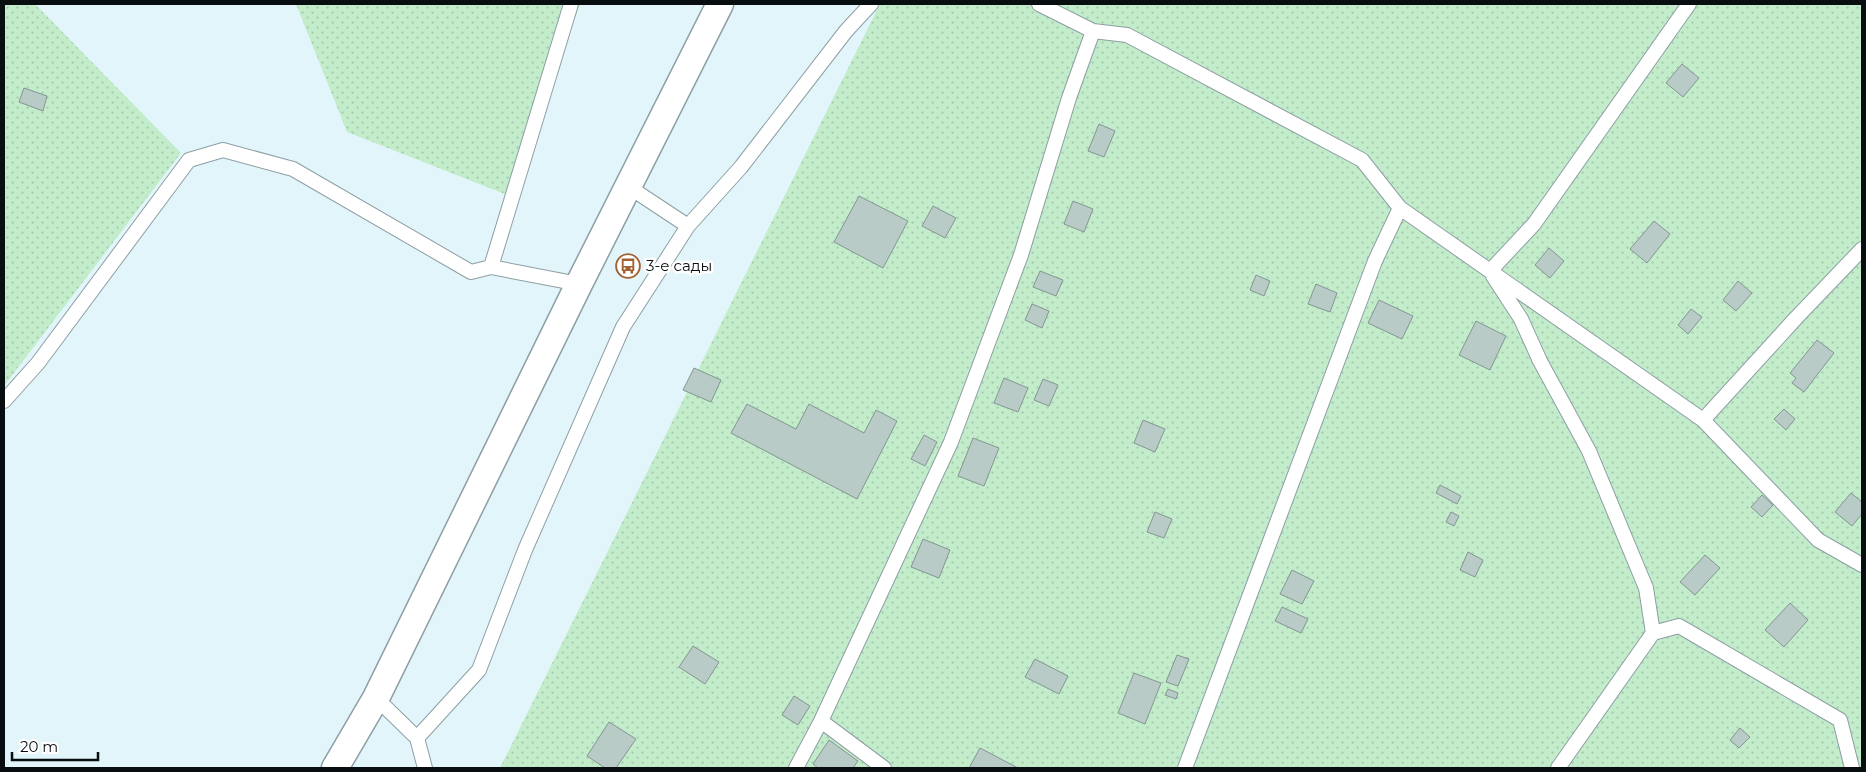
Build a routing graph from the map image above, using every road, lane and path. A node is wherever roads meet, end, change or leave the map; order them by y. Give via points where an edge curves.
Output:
1 (571, 4) edge
2 (720, 4) edge
3 (871, 4) edge
4 (1039, 4) edge
5 (1689, 4) edge
6 (1093, 31) junction
7 (629, 188) junction
8 (1400, 208) junction
9 (688, 226) junction
10 (1862, 249) edge
11 (491, 267) junction
12 (1490, 271) junction
13 (579, 284) junction
14 (4, 401) edge
15 (1703, 420) junction
16 (1862, 565) edge
17 (1653, 633) junction
18 (376, 698) junction
19 (821, 721) junction
20 (417, 738) junction
21 (335, 768) edge
22 (425, 768) edge
23 (796, 768) edge
24 (884, 768) edge
25 (1185, 768) edge
26 (1558, 768) edge
27 (1852, 768) edge

1 - 11 lane
2 - 7 street
3 - 9 lane via 846,31 741,167
4 - 6 lane
5 - 12 lane via 1534,224
6 - 8 lane via 1127,35 1362,160
6 - 19 lane via 1069,98 1022,254 951,442
7 - 9 lane
7 - 13 street
8 - 12 lane
8 - 25 lane via 1374,261
9 - 20 lane via 624,327 526,550 480,670
10 - 15 lane
11 - 13 lane
11 - 14 lane via 471,272 293,168 223,150 189,160 38,363
12 - 15 lane
12 - 17 lane via 1521,319 1589,451 1646,588
13 - 18 street
15 - 16 lane via 1818,540
17 - 26 lane
17 - 27 lane via 1679,626 1840,720
18 - 20 lane
18 - 21 street
19 - 23 lane
19 - 24 lane
20 - 22 lane

